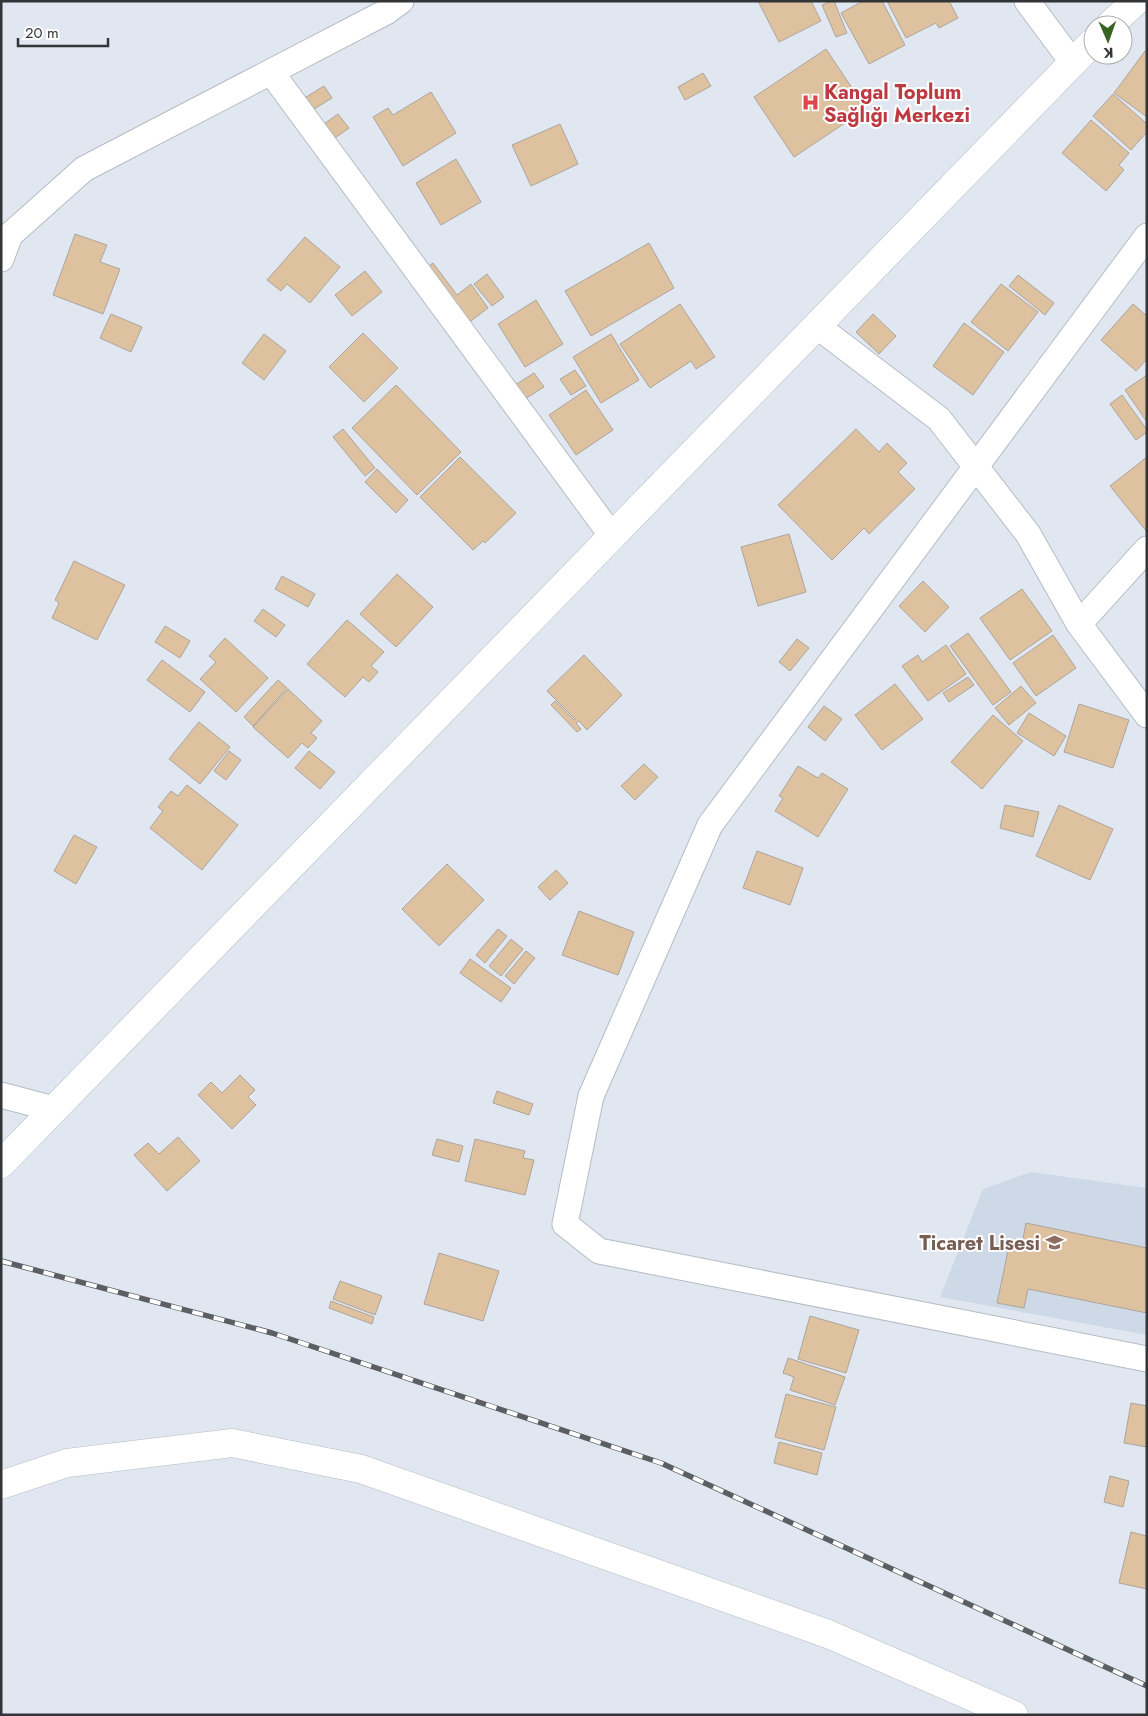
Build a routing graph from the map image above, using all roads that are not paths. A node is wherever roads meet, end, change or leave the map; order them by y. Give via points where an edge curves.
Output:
1 (401, 1) edge
2 (1027, 1) edge
3 (1136, 1) edge
4 (1121, 15) edge
5 (1083, 52) edge
6 (1073, 63) junction
7 (271, 72) junction
8 (6, 235) edge
9 (1147, 236) edge
10 (1, 259) edge
11 (817, 326) junction
12 (976, 467) junction
13 (612, 536) junction
14 (1147, 550) edge
15 (1078, 624) junction
16 (1147, 715) edge
17 (1, 1095) edge
18 (54, 1109) junction
19 (1, 1164) edge
20 (1147, 1359) edge
21 (1, 1485) edge
22 (1014, 1715) edge

1 - 7 street
2 - 6 street
3 - 4 street
5 - 6 street
6 - 11 street
7 - 8 street via 84,169
7 - 13 street
8 - 10 street
9 - 12 street
11 - 12 street via 939,419
11 - 13 street
12 - 15 street via 1028,534
12 - 20 street via 710,825 591,1096 565,1224 599,1251
13 - 18 street
14 - 15 street
15 - 16 street
17 - 18 street
18 - 19 street
21 - 22 street via 67,1463 232,1443 361,1469 828,1634

